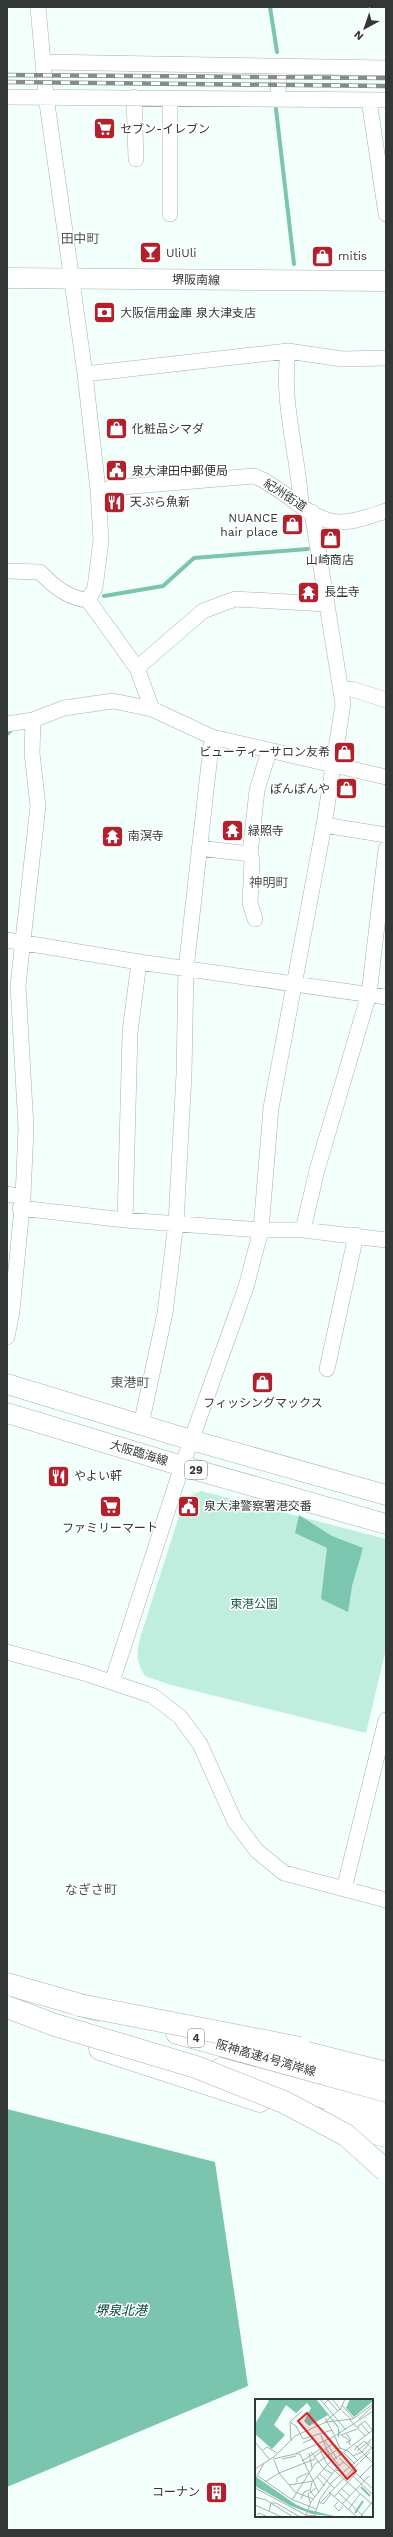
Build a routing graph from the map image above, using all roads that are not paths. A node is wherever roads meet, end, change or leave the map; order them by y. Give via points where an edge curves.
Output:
1 (38, 7) edge
2 (43, 62) junction
3 (279, 66) junction
4 (386, 68) edge
5 (46, 96) junction
6 (7, 97) edge
7 (134, 97) junction
8 (170, 98) junction
9 (278, 99) junction
10 (370, 100) junction
11 (386, 100) edge
12 (136, 159) dead end
13 (170, 214) dead end
14 (386, 214) edge
15 (7, 278) edge
16 (70, 279) junction
17 (386, 282) edge
18 (288, 351) junction
19 (386, 358) edge
20 (85, 374) junction
21 (104, 489) junction
22 (306, 508) junction
23 (386, 511) edge
24 (7, 571) edge
25 (88, 600) junction
26 (326, 604) junction
27 (137, 668) junction
28 (341, 690) junction
29 (386, 700) edge
30 (152, 709) junction
31 (33, 720) junction
32 (7, 724) edge
33 (212, 737) junction
34 (269, 751) junction
35 (334, 766) junction
36 (386, 777) edge
37 (324, 825) junction
38 (386, 835) edge
39 (200, 848) junction
40 (386, 849) edge
41 (250, 854) junction
42 (255, 919) dead end
43 (7, 940) edge
44 (22, 942) junction
45 (139, 962) junction
46 (186, 969) junction
47 (294, 984) junction
48 (369, 994) junction
49 (386, 997) edge
50 (7, 1194) edge
51 (22, 1202) junction
52 (125, 1220) junction
53 (176, 1223) junction
54 (261, 1230) junction
55 (303, 1230) junction
56 (356, 1235) junction
57 (386, 1240) edge
58 (7, 1337) edge
59 (327, 1368) dead end
60 (7, 1384) edge
61 (7, 1413) edge
62 (141, 1425) junction
63 (191, 1440) junction
64 (182, 1466) junction
65 (386, 1495) edge
66 (386, 1524) edge
67 (7, 1652) edge
68 (112, 1682) junction
69 (386, 1720) edge
70 (382, 1756) edge
71 (344, 1889) junction
72 (386, 1900) edge
73 (7, 1977) edge
74 (7, 1984) edge
75 (79, 2005) junction
76 (7, 2007) edge
77 (7, 2018) edge
78 (224, 2033) junction
79 (68, 2038) junction
80 (386, 2058) edge
81 (386, 2073) edge
82 (386, 2080) edge
83 (386, 2091) edge
84 (386, 2114) edge
85 (386, 2126) edge
86 (386, 2136) edge
87 (386, 2171) edge

1 - 2 street
2 - 3 street
2 - 5 street
3 - 4 street
3 - 9 street
5 - 6 street
5 - 7 street
5 - 16 street
7 - 8 street
7 - 12 street
8 - 9 street
8 - 13 street
9 - 10 street
10 - 11 street
10 - 14 street
15 - 16 main road, 堺阪南線
16 - 17 main road, 堺阪南線
16 - 20 street
18 - 19 street via 342,359
18 - 20 street
18 - 22 street via 285,373 286,396
20 - 21 street
21 - 22 street, 紀州街道 via 254,476 270,482
21 - 25 street via 95,588
22 - 23 street, 紀州街道 via 332,521 361,519
22 - 26 street via 318,539
24 - 25 street via 40,572 51,584 76,599
25 - 27 street
26 - 27 street via 235,599 203,611
26 - 28 street
27 - 30 street
28 - 29 street via 352,689
28 - 35 street via 342,704
30 - 31 street via 114,701 64,708
30 - 33 street
31 - 32 street
31 - 44 street via 32,752 38,806
33 - 34 street
33 - 39 street
34 - 35 street
34 - 41 street via 257,790
35 - 36 street
35 - 37 street
37 - 38 street
37 - 47 street
39 - 41 street
39 - 46 street
40 - 48 street
41 - 42 street via 250,903
43 - 44 street
44 - 45 street
44 - 51 street via 18,985 26,1128
45 - 46 street
45 - 52 street via 130,1032
46 - 47 street
46 - 53 street via 184,1074
47 - 48 street
47 - 54 street via 271,1108
48 - 49 street
48 - 55 street via 317,1170
50 - 51 street
51 - 52 street
51 - 58 street via 12,1311
52 - 53 street
53 - 54 street
53 - 62 street via 165,1313
54 - 55 street
54 - 63 street via 246,1287
55 - 56 street
56 - 57 street
56 - 59 street
60 - 62 main road, 29
61 - 64 main road, 大阪臨海線 / 29
62 - 63 main road, 29
63 - 64 street
63 - 65 main road, 29
64 - 66 main road, 大阪臨海線 / 29
64 - 68 street
67 - 68 street
68 - 71 street via 154,1696 180,1716 200,1744 235,1822 257,1851 284,1872
69 - 70 street
70 - 71 street
71 - 72 street
73 - 78 street
74 - 75 highway, 阪神高速4号湾岸線 / 4
75 - 80 highway, bridge via 327,2054
75 - 83 highway, 阪神高速4号湾岸線 / 4, bridge
76 - 84 highway, 阪神高速4号湾岸線 / 4, bridge
76 - 87 highway, bridge via 55,2025 196,2067 284,2102 346,2135
77 - 79 street
78 - 81 highway
78 - 82 street
79 - 85 street
79 - 86 highway via 211,2087

